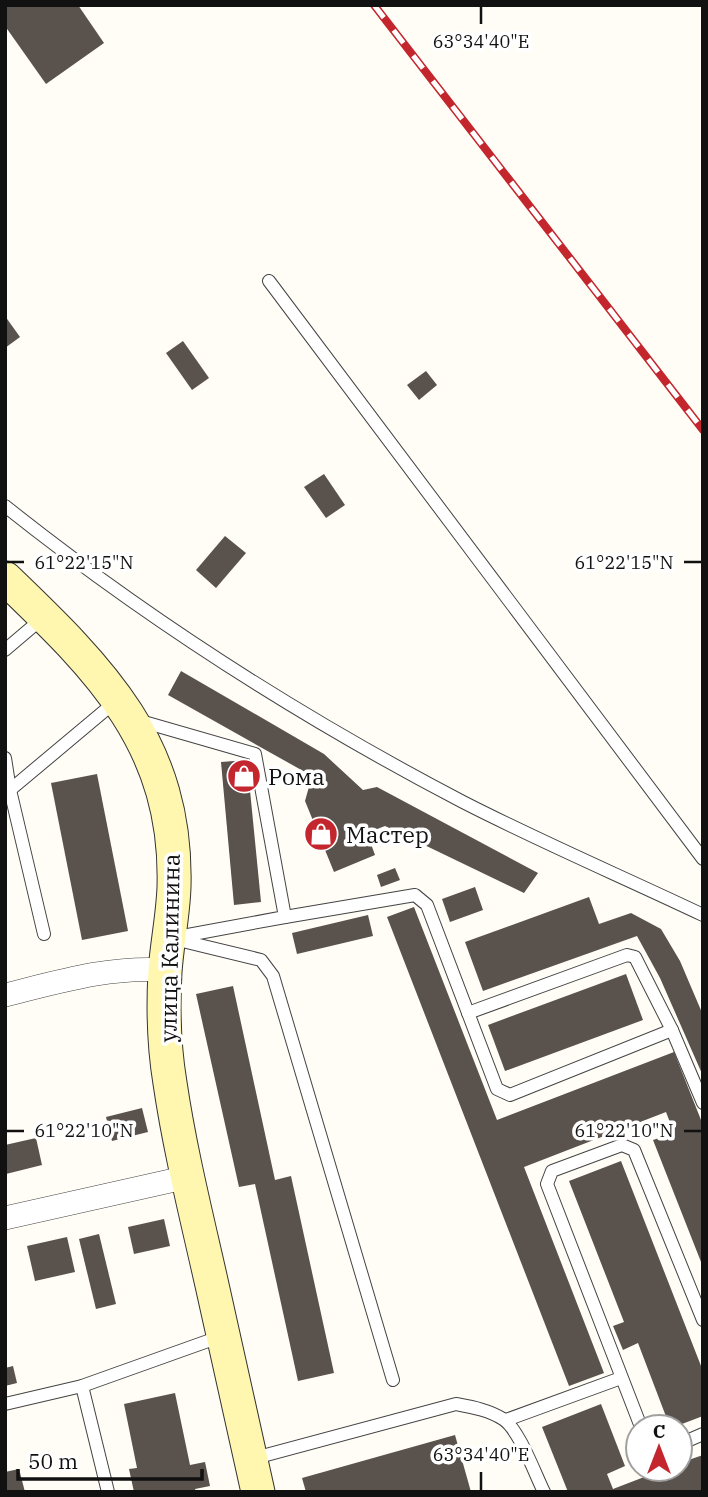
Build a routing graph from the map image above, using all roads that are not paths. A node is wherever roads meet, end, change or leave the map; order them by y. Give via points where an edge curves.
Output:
1 (269, 281) dead end
2 (5, 506) edge
3 (5, 578) edge
4 (45, 616) junction
5 (5, 650) edge
6 (124, 709) junction
7 (5, 758) edge
8 (10, 790) junction
9 (703, 859) edge
10 (703, 915) edge
11 (285, 917) junction
12 (44, 934) dead end
13 (167, 954) junction
14 (5, 995) edge
15 (468, 1013) junction
16 (672, 1030) junction
17 (703, 1103) edge
18 (188, 1177) junction
19 (5, 1218) edge
20 (703, 1320) edge
21 (223, 1335) junction
22 (621, 1378) junction
23 (393, 1380) dead end
24 (82, 1386) junction
25 (5, 1404) edge
26 (635, 1413) edge
27 (506, 1420) junction
28 (250, 1459) junction
29 (108, 1492) edge
30 (258, 1492) edge
31 (544, 1492) edge

1 - 9 lane
2 - 10 lane via 62,552 192,642 332,730 464,802
3 - 4 street, улица Калинина
4 - 5 lane
4 - 6 street, улица Калинина via 91,664
6 - 8 lane
6 - 11 lane via 254,754
6 - 13 street, улица Калинина via 152,756 168,812 174,886
7 - 8 lane
8 - 12 lane
11 - 13 lane
11 - 15 lane via 415,895 428,905
13 - 14 street via 140,968 112,970
13 - 18 street, улица Калинина via 169,1081
13 - 23 lane via 261,960 273,976
15 - 16 lane via 626,955 635,957
15 - 16 lane via 497,1089 510,1095
16 - 17 lane
18 - 19 street
18 - 21 street, улица Калинина
20 - 22 lane via 634,1150 622,1145 552,1171 547,1184
21 - 24 lane
21 - 28 street, улица Калинина
22 - 26 lane
22 - 27 lane
24 - 25 lane
24 - 29 lane
27 - 28 lane via 456,1404
27 - 31 lane
28 - 30 street, улица Калинина

